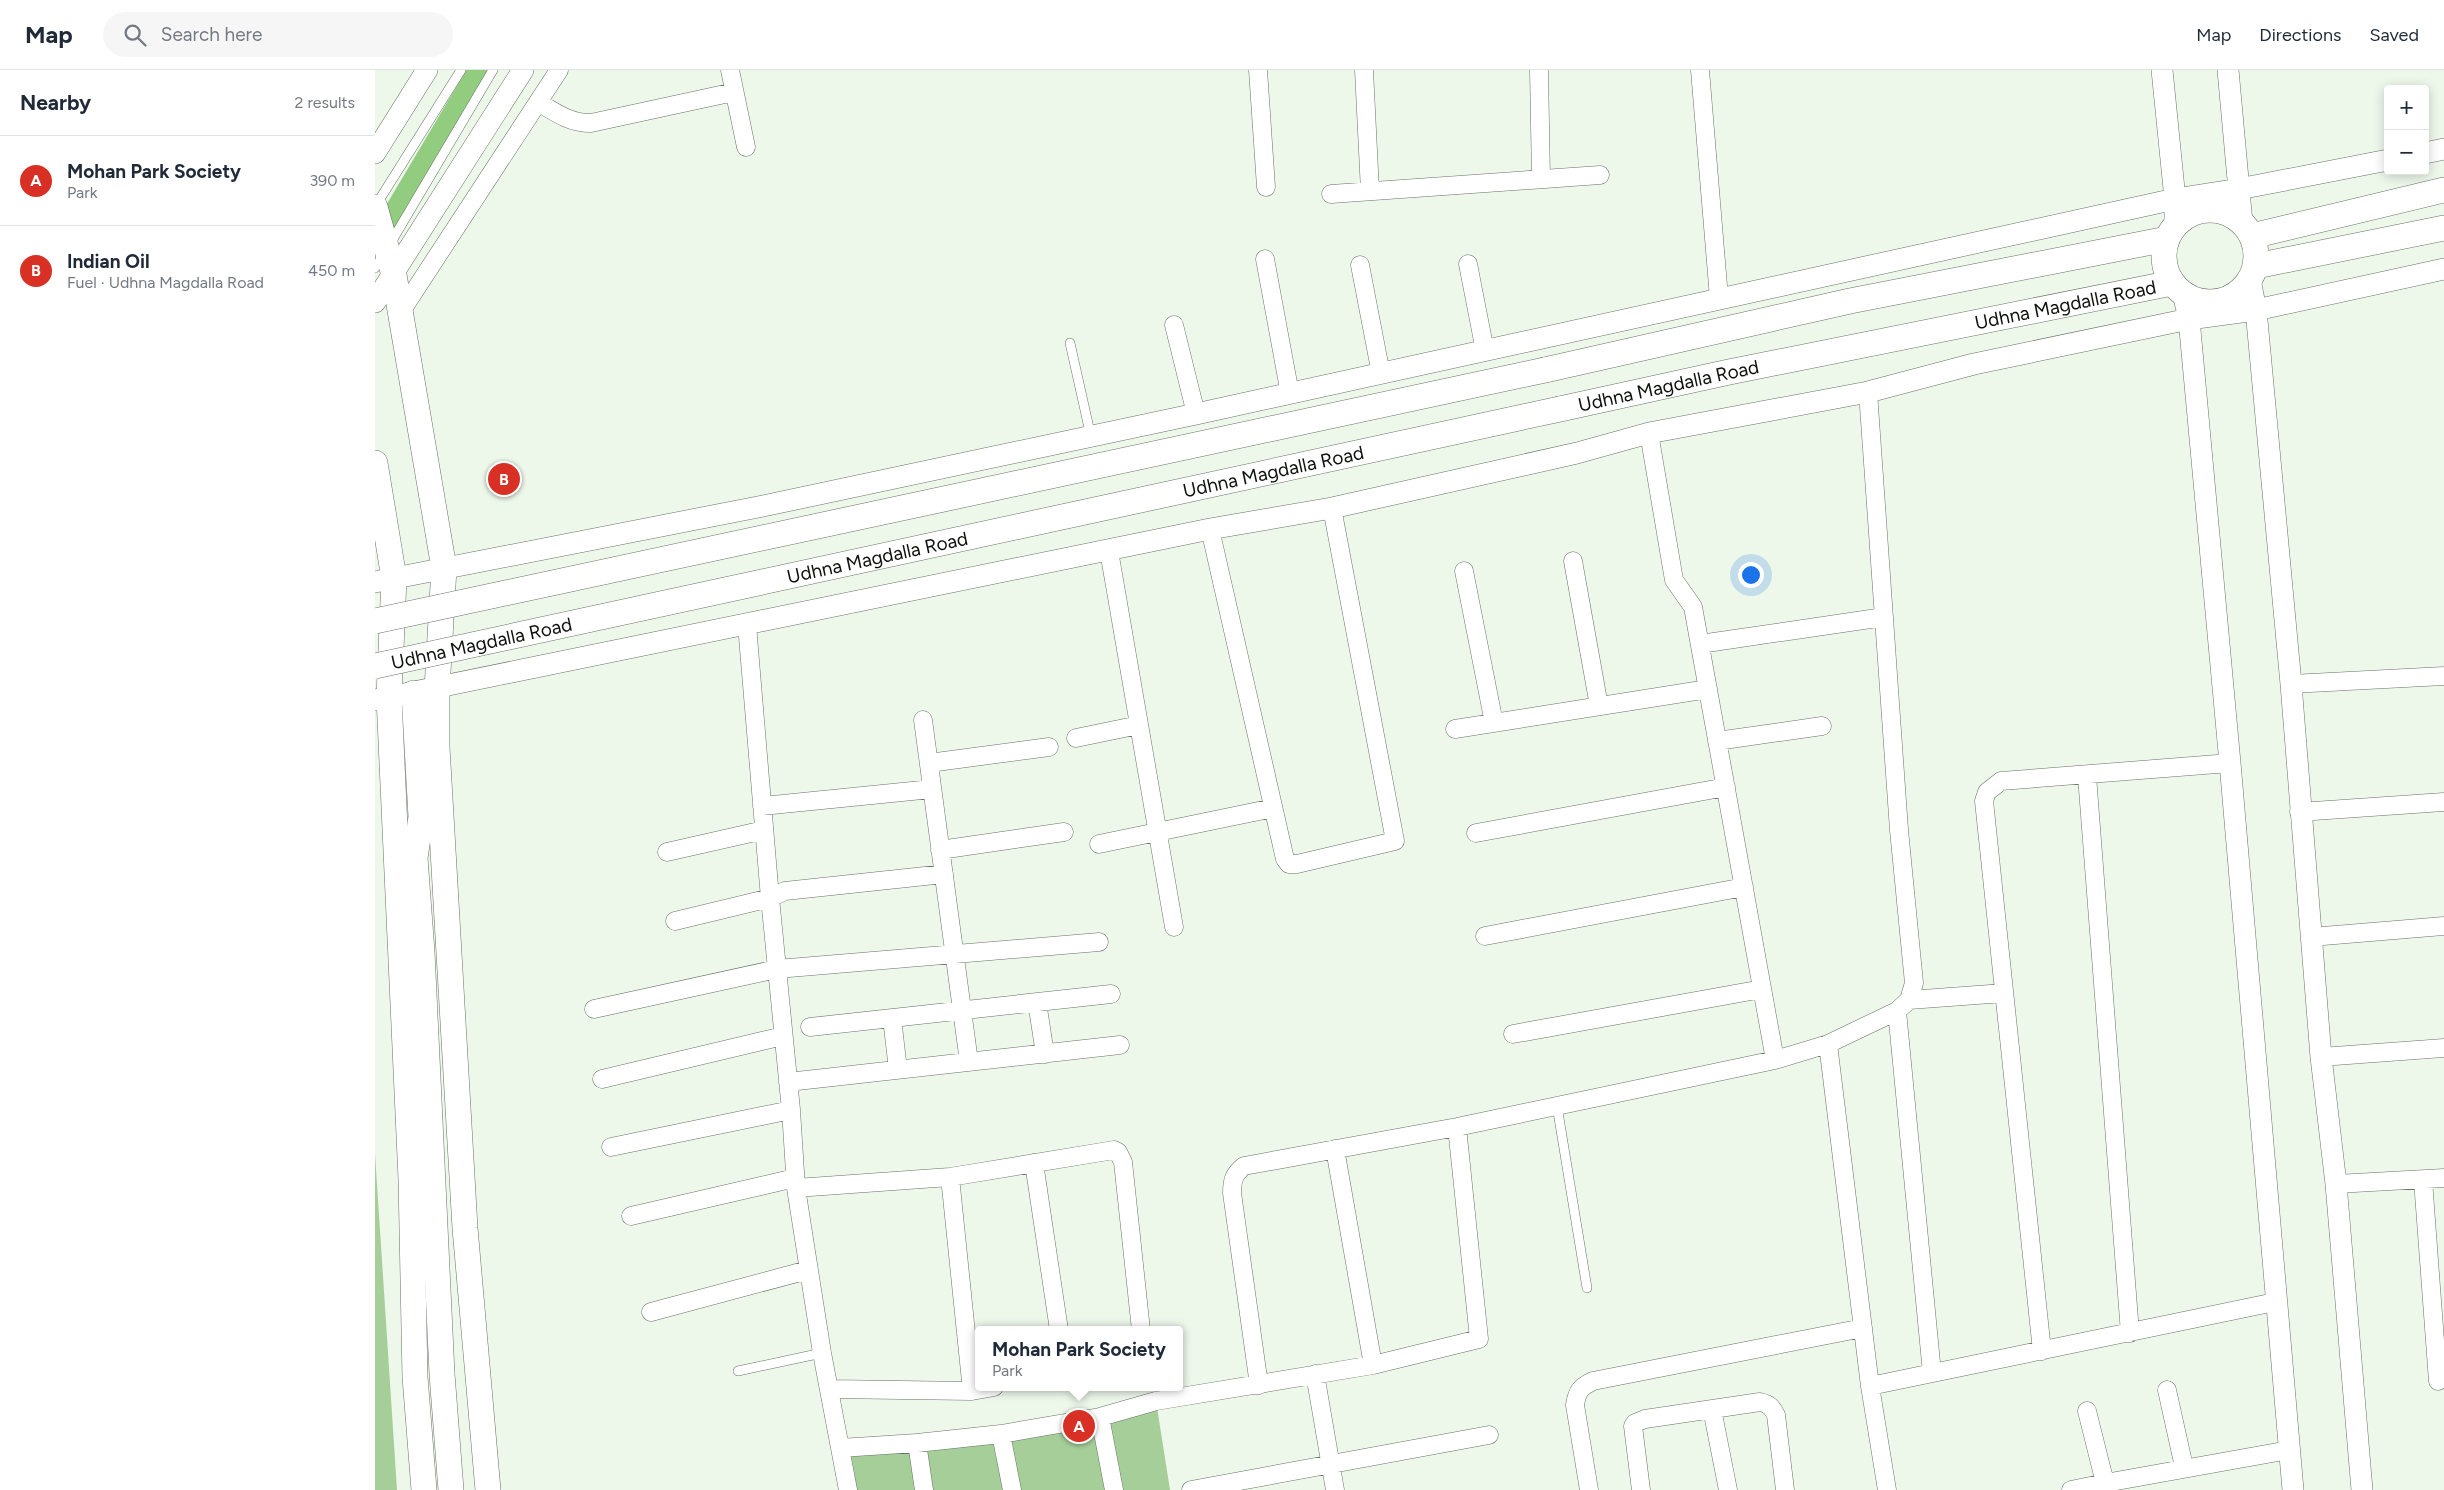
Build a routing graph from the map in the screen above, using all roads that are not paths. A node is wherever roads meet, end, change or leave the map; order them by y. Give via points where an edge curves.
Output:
1 (427, 70) edge
2 (461, 70) edge
3 (493, 70) edge
4 (523, 70) edge
5 (559, 70) edge
6 (730, 70) edge
7 (1258, 70) edge
8 (1364, 70) edge
9 (1539, 70) edge
10 (1700, 70) edge
11 (2163, 70) edge
12 (2228, 70) edge
13 (735, 92) junction
14 (538, 102) junction
15 (746, 147) dead end
16 (2444, 149) edge
17 (2429, 152) edge
18 (375, 153) edge
19 (2384, 161) edge
20 (1601, 175) dead end
21 (1541, 179) junction
22 (1266, 188) dead end
23 (2239, 189) junction
24 (2444, 190) edge
25 (1370, 191) junction
26 (1331, 194) dead end
27 (2175, 199) junction
28 (375, 207) edge
29 (2444, 228) edge
30 (2247, 229) junction
31 (2171, 233) junction
32 (1265, 259) dead end
33 (386, 264) edge
34 (1468, 264) dead end
35 (1360, 265) dead end
36 (2444, 269) edge
37 (2253, 273) junction
38 (2177, 288) junction
39 (1719, 298) junction
40 (375, 302) edge
41 (2257, 310) junction
42 (400, 313) junction
43 (2189, 318) junction
44 (1174, 325) dead end
45 (1070, 343) dead end
46 (1485, 351) junction
47 (1381, 374) junction
48 (1868, 392) junction
49 (1290, 394) junction
50 (1196, 414) junction
51 (1649, 433) junction
52 (1091, 437) junction
53 (375, 463) edge
54 (1332, 508) junction
55 (1210, 529) junction
56 (1109, 551) junction
57 (1573, 561) dead end
58 (444, 568) junction
59 (1464, 571) dead end
60 (385, 580) edge
61 (1884, 617) junction
62 (375, 621) edge
63 (747, 625) junction
64 (1700, 644) junction
65 (375, 666) edge
66 (2444, 676) edge
67 (2291, 684) junction
68 (1708, 689) junction
69 (425, 691) junction
70 (382, 698) edge
71 (1599, 706) junction
72 (923, 720) dead end
73 (1494, 723) junction
74 (1139, 725) junction
75 (1822, 726) dead end
76 (1455, 729) dead end
77 (1076, 738) dead end
78 (1717, 741) junction
79 (1049, 747) dead end
80 (929, 762) junction
81 (2230, 763) junction
82 (2087, 776) junction
83 (1726, 787) junction
84 (932, 789) junction
85 (2444, 802) edge
86 (762, 806) junction
87 (1273, 808) junction
88 (2299, 812) junction
89 (764, 830) junction
90 (1064, 832) dead end
91 (1157, 832) junction
92 (1476, 833) dead end
93 (1099, 844) dead end
94 (940, 850) junction
95 (667, 852) dead end
96 (944, 874) junction
97 (1744, 887) junction
98 (770, 898) junction
99 (675, 921) dead end
100 (2444, 926) edge
101 (1173, 927) dead end
102 (1485, 936) dead end
103 (2311, 936) junction
104 (1099, 942) dead end
105 (954, 954) junction
106 (777, 969) junction
107 (1762, 989) junction
108 (2004, 993) junction
109 (1111, 994) dead end
110 (1037, 1002) junction
111 (1903, 1005) junction
112 (594, 1009) dead end
113 (962, 1010) junction
114 (892, 1018) junction
115 (810, 1026) dead end
116 (1513, 1034) dead end
117 (783, 1036) junction
118 (1828, 1044) junction
119 (1120, 1045) dead end
120 (2444, 1048) edge
121 (1045, 1054) junction
122 (2321, 1056) junction
123 (1775, 1060) junction
124 (969, 1062) junction
125 (898, 1070) junction
126 (602, 1079) dead end
127 (788, 1082) junction
128 (1557, 1106) junction
129 (791, 1110) junction
130 (1457, 1127) junction
131 (611, 1147) dead end
132 (1335, 1149) junction
133 (1034, 1163) junction
134 (950, 1177) junction
135 (2444, 1178) edge
136 (2423, 1180) junction
137 (442, 1182) junction
138 (796, 1183) junction
139 (2336, 1184) junction
140 (631, 1216) dead end
141 (808, 1270) junction
142 (1587, 1288) dead end
143 (2275, 1302) junction
144 (651, 1312) dead end
145 (1058, 1326) edge
146 (1141, 1326) edge
147 (1863, 1328) junction
148 (2130, 1333) junction
149 (2041, 1351) junction
150 (822, 1353) junction
151 (1373, 1365) junction
152 (738, 1371) dead end
153 (1932, 1373) junction
154 (1315, 1374) junction
155 (2438, 1382) dead end
156 (1259, 1385) junction
157 (1870, 1386) junction
158 (829, 1389) junction
159 (975, 1390) edge
160 (2167, 1390) dead end
161 (972, 1391) junction
162 (1154, 1394) edge
163 (1712, 1409) junction
164 (2087, 1411) dead end
165 (1100, 1417) junction
166 (1001, 1434) junction
167 (1489, 1435) dead end
168 (917, 1443) junction
169 (840, 1448) junction
170 (2289, 1450) junction
171 (1332, 1466) junction
172 (2184, 1467) junction
173 (2105, 1483) junction
174 (424, 1490) edge
175 (451, 1490) edge
176 (470, 1490) edge
177 (488, 1490) edge
178 (847, 1490) edge
179 (924, 1490) edge
180 (1012, 1490) edge
181 (1113, 1490) edge
182 (1191, 1490) edge
183 (1335, 1490) edge
184 (1589, 1490) edge
185 (1641, 1490) edge
186 (1727, 1490) edge
187 (1785, 1490) edge
188 (1887, 1490) edge
189 (2071, 1490) edge
190 (2293, 1490) edge
191 (2362, 1490) edge

1 - 18 street
2 - 28 lane
3 - 33 lane
4 - 33 street
5 - 14 street
6 - 13 street
7 - 22 street
8 - 25 street
9 - 21 street
10 - 39 street
11 - 27 street
12 - 23 street
13 - 14 street via 591,124 572,122
13 - 15 street
14 - 42 street
16 - 17 street
19 - 23 street
20 - 21 street
21 - 25 street
23 - 27 street
23 - 30 street
24 - 30 main road
25 - 26 street
27 - 31 street
27 - 39 street
28 - 33 main road
29 - 37 main road
30 - 31 main road via 2230,215 2201,211 2186,217
30 - 37 main road via 2256,250
31 - 38 main road, Udhna Magdalla Road via 2164,254 2165,269
31 - 62 main road, bridge
32 - 49 street
33 - 40 street
33 - 42 main road
34 - 46 street
35 - 47 street
36 - 41 street
37 - 38 main road, Udhna Magdalla Road via 2240,292 2212,302 2196,300
37 - 41 street
38 - 43 street
38 - 65 main road, Udhna Magdalla Road, bridge via 1748,368
39 - 46 street
41 - 43 street
41 - 67 street
42 - 58 main road
43 - 48 street via 1974,364
43 - 81 street
44 - 50 street
45 - 52 lane
46 - 47 street
47 - 49 street
48 - 51 street
48 - 61 street
49 - 50 street
50 - 52 street
51 - 54 street via 1577,453
51 - 64 street via 1673,580 1693,607
52 - 58 street via 763,506
53 - 60 main road
54 - 55 street
54 - 87 street via 1395,841 1289,864
55 - 56 street
55 - 87 street
56 - 63 street
56 - 74 street
57 - 71 street
58 - 60 street
58 - 69 main road
59 - 73 street
60 - 70 main road
61 - 64 street
61 - 111 street via 1914,983
63 - 69 street
63 - 86 street
64 - 68 street
66 - 67 street
67 - 88 street
68 - 71 street
68 - 78 street
69 - 70 street
69 - 137 main road via 421,817 434,854
69 - 177 main road via 437,747 464,1208
70 - 174 main road via 411,1169 415,1377
71 - 73 street
72 - 80 street
73 - 76 street
74 - 77 street
74 - 91 street
75 - 78 street
78 - 83 street
79 - 80 street
80 - 84 street
81 - 82 street
81 - 143 street
82 - 108 street via 2001,781 1987,792 1984,801
82 - 148 street
83 - 92 street
83 - 97 street
84 - 86 street
84 - 94 street
85 - 88 street
86 - 89 street
87 - 91 street
88 - 103 street
89 - 95 street
89 - 98 street
90 - 94 street
91 - 93 street
91 - 101 street
94 - 96 street
96 - 98 street via 785,891
96 - 105 street
97 - 102 street
97 - 107 street
98 - 99 street
98 - 106 street
100 - 103 street
103 - 122 street
104 - 105 street
105 - 106 street
105 - 113 street
106 - 112 street
106 - 117 street
107 - 116 street
107 - 123 street
108 - 111 street
108 - 149 street
109 - 110 street
110 - 113 street
110 - 121 street
111 - 118 street
111 - 153 street
113 - 114 street
113 - 124 street
114 - 115 street
114 - 125 street
117 - 126 street
117 - 127 street
118 - 123 street
118 - 147 street
119 - 121 street
120 - 122 street
121 - 124 street
122 - 139 street
123 - 128 street
124 - 125 street
125 - 127 street
127 - 129 street
128 - 130 street
128 - 142 lane
129 - 131 street
129 - 138 street
130 - 132 street
130 - 151 street via 1479,1339
132 - 151 street
132 - 156 street via 1244,1166 1232,1180
133 - 134 street
133 - 145 street
133 - 146 street via 1108,1149 1121,1156
134 - 138 street
134 - 161 street
135 - 136 street
136 - 139 street
136 - 155 street
137 - 175 main road via 442,1374
137 - 176 main road
138 - 140 street
138 - 141 street
139 - 191 street
141 - 144 street
141 - 150 street
143 - 148 street
143 - 170 street
147 - 157 street
147 - 184 street via 1593,1380 1584,1385 1577,1393 1575,1405
148 - 149 street
149 - 153 street
150 - 152 lane
150 - 158 street
151 - 154 street
153 - 157 street
154 - 156 street
154 - 171 street
156 - 162 street
157 - 188 street
158 - 161 street
158 - 169 street
159 - 161 street
160 - 172 street
162 - 165 street
163 - 185 street via 1635,1423
163 - 186 street
163 - 187 street via 1760,1402 1773,1409
164 - 173 street
165 - 166 street
165 - 181 street
166 - 168 street
166 - 180 street
167 - 171 street
168 - 169 street
168 - 179 street
169 - 178 street
170 - 172 street
170 - 190 street
171 - 182 street
171 - 183 street
172 - 173 street
173 - 189 street

